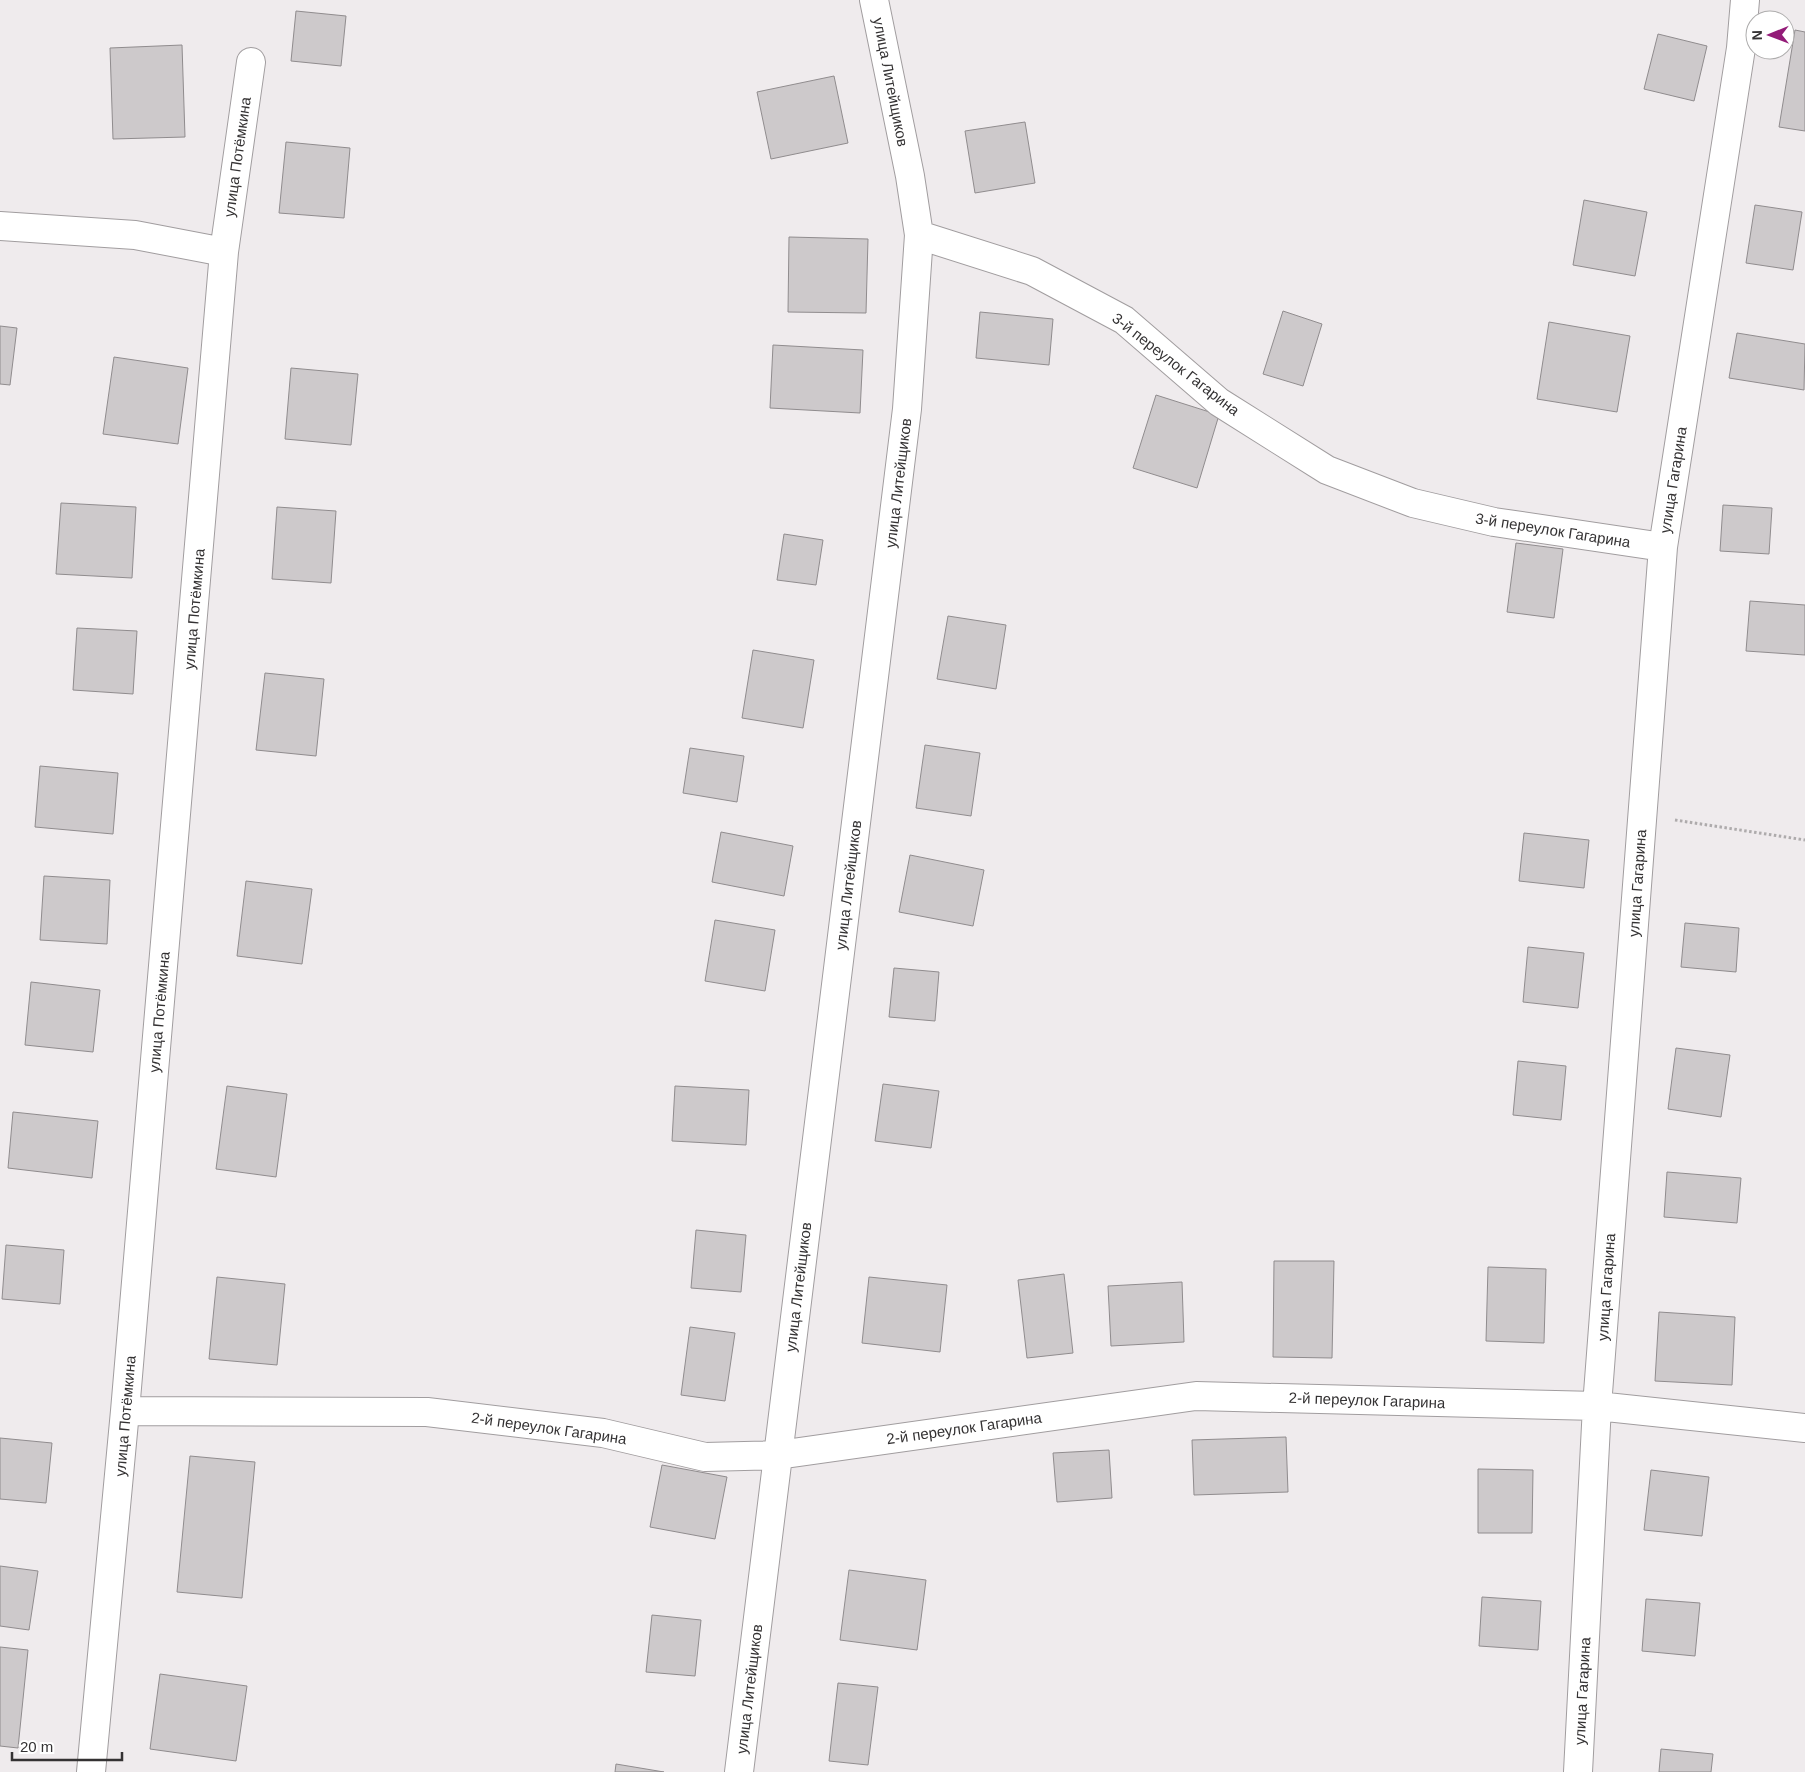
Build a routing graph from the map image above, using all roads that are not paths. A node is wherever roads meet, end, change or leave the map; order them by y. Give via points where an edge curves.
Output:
1 (874, 0) edge
2 (1745, 0) edge
3 (251, 62) dead end
4 (0, 226) edge
5 (919, 235) junction
6 (224, 252) junction
7 (1663, 548) junction
8 (1597, 1406) junction
9 (125, 1410) junction
10 (1805, 1428) edge
11 (778, 1454) junction
12 (91, 1772) edge
13 (739, 1772) edge
14 (1578, 1772) edge

1 - 5 street, улица Литейщиков
2 - 7 street, улица Гагарина via 1741,48
3 - 6 street, улица Потёмкина
4 - 6 street via 135,235
5 - 7 street, 3-й переулок Гагарина via 1032,271 1124,320 1219,402 1327,470 1413,503 1494,522
5 - 11 street, улица Литейщиков via 907,409
6 - 9 street, улица Потёмкина
7 - 8 street, улица Гагарина
8 - 10 street, 2-й переулок Гагарина
8 - 11 street, 2-й переулок Гагарина via 1196,1396
8 - 14 street, улица Гагарина
9 - 11 street, 2-й переулок Гагарина via 427,1412 603,1433 705,1457
9 - 12 street, улица Потёмкина
11 - 13 street, улица Литейщиков

